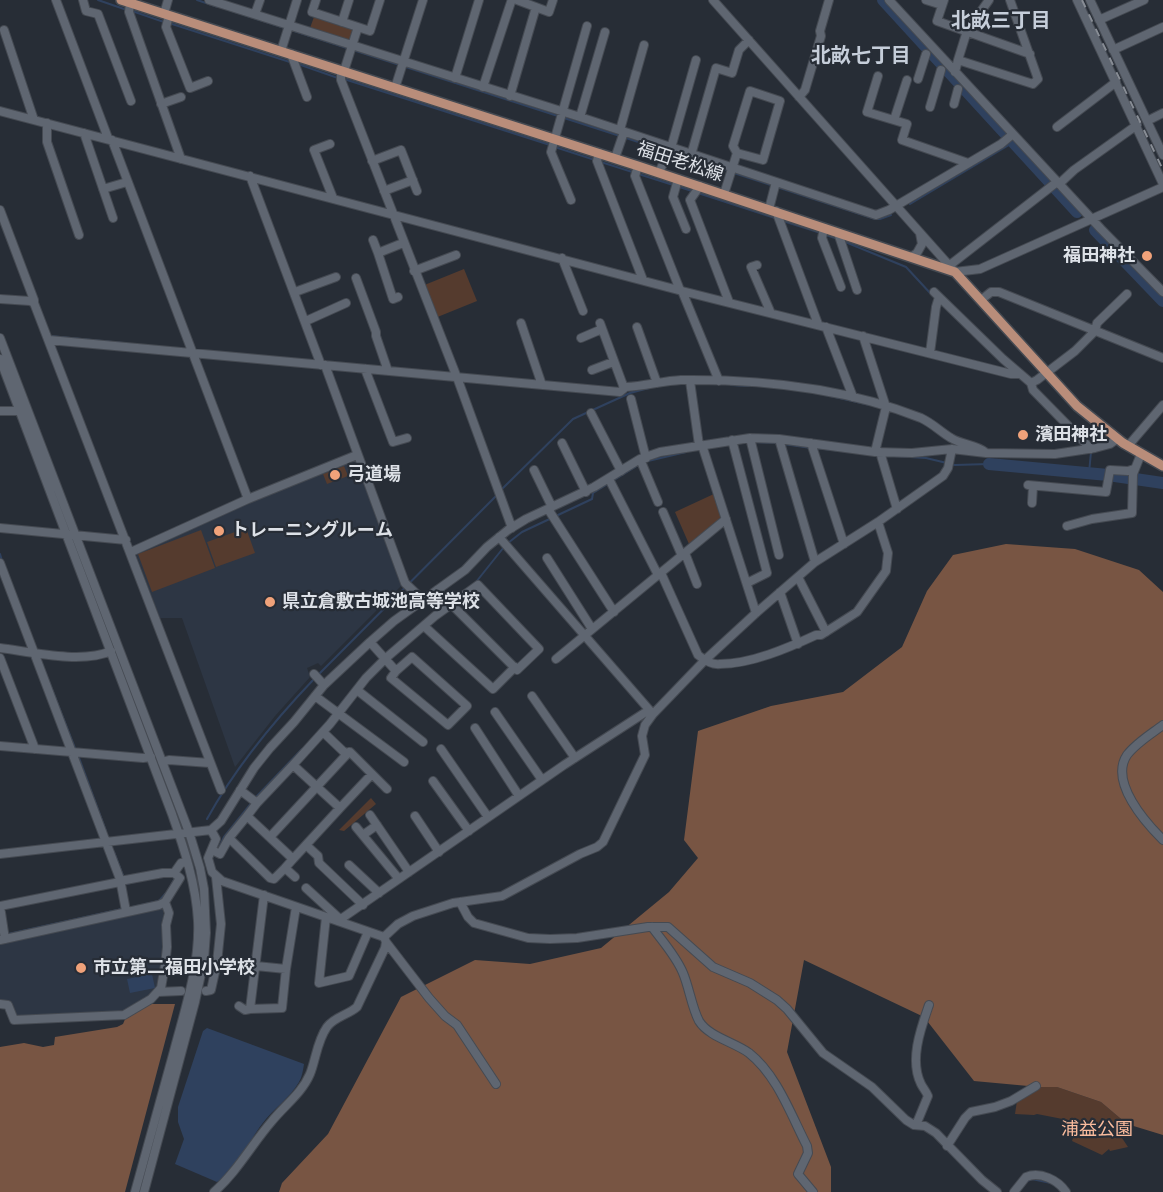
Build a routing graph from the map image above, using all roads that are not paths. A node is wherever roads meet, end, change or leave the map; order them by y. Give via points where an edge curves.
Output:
1 (56, 0) edge
2 (83, 0) edge
3 (168, 0) edge
4 (209, 0) edge
5 (260, 0) edge
6 (297, 0) edge
7 (316, 0) edge
8 (349, 0) edge
9 (380, 0) edge
10 (423, 0) edge
11 (478, 0) edge
12 (553, 0) edge
13 (713, 0) edge
14 (890, 0) edge
15 (926, 0) edge
16 (989, 0) edge
17 (1010, 0) edge
18 (1077, 0) edge
19 (1090, 0) edge
20 (1144, 0) edge
21 (512, 1) edge
22 (827, 1) edge
23 (943, 2) edge
24 (127, 6) edge
25 (536, 7) junction
26 (255, 14) junction
27 (167, 19) junction
28 (1099, 20) junction
29 (342, 21) junction
30 (587, 26) dead end
31 (288, 27) junction
32 (358, 27) junction
33 (1163, 27) edge
34 (4, 30) dead end
35 (967, 31) junction
36 (605, 32) dead end
37 (749, 40) junction
38 (644, 45) dead end
39 (351, 47) junction
40 (1113, 50) junction
41 (281, 51) junction
42 (926, 54) dead end
43 (1030, 54) junction
44 (293, 60) junction
45 (696, 60) dead end
46 (958, 60) junction
47 (402, 64) junction
48 (941, 70) dead end
49 (955, 72) junction
50 (342, 75) junction
51 (878, 76) dead end
52 (455, 78) junction
53 (918, 79) dead end
54 (907, 80) dead end
55 (208, 81) dead end
56 (1116, 82) junction
57 (483, 87) junction
58 (394, 88) junction
59 (958, 89) dead end
60 (510, 96) junction
61 (181, 97) dead end
62 (799, 97) junction
63 (307, 98) dead end
64 (130, 100) dead end
65 (161, 104) junction
66 (954, 104) dead end
67 (930, 107) dead end
68 (0, 111) edge
69 (1163, 112) edge
70 (561, 116) junction
71 (580, 117) junction
72 (34, 120) junction
73 (894, 120) junction
74 (1147, 121) junction
75 (47, 125) junction
76 (1137, 125) junction
77 (1057, 127) dead end
78 (622, 134) junction
79 (85, 135) junction
80 (1010, 136) junction
81 (112, 142) junction
82 (330, 144) dead end
83 (554, 144) junction
84 (669, 151) junction
85 (737, 153) junction
86 (691, 155) junction
87 (1163, 155) edge
88 (598, 158) junction
89 (615, 158) junction
90 (181, 159) junction
91 (372, 161) junction
92 (968, 163) junction
93 (637, 170) junction
94 (731, 171) junction
95 (659, 172) junction
96 (251, 178) junction
97 (413, 180) junction
98 (127, 182) junction
99 (677, 184) junction
100 (775, 185) junction
101 (1055, 185) junction
102 (1163, 185) edge
103 (103, 189) junction
104 (384, 191) junction
105 (417, 191) dead end
106 (697, 191) junction
107 (724, 194) junction
108 (333, 198) junction
109 (571, 200) dead end
110 (897, 206) junction
111 (0, 210) edge
112 (776, 215) junction
113 (394, 216) junction
114 (113, 218) dead end
115 (1092, 219) junction
116 (2, 221) edge
117 (686, 228) dead end
118 (919, 231) junction
119 (823, 232) junction
120 (79, 235) dead end
121 (839, 238) junction
122 (373, 240) dead end
123 (403, 243) junction
124 (378, 254) junction
125 (456, 255) dead end
126 (911, 257) junction
127 (563, 261) junction
128 (757, 265) dead end
129 (952, 269) junction
130 (414, 271) junction
131 (336, 277) dead end
132 (356, 278) dead end
133 (643, 280) junction
134 (842, 287) dead end
135 (681, 290) junction
136 (856, 290) dead end
137 (295, 292) junction
138 (1163, 292) edge
139 (1127, 294) dead end
140 (398, 297) dead end
141 (0, 299) edge
142 (981, 300) junction
143 (34, 302) junction
144 (729, 302) junction
145 (346, 303) dead end
146 (583, 311) dead end
147 (770, 311) junction
148 (306, 321) junction
149 (521, 323) dead end
150 (822, 326) junction
151 (637, 327) dead end
152 (1095, 331) junction
153 (863, 336) junction
154 (0, 338) edge
155 (581, 338) dead end
156 (49, 340) junction
157 (194, 351) junction
158 (930, 353) junction
159 (1163, 358) edge
160 (0, 359) edge
161 (613, 362) junction
162 (322, 364) junction
163 (365, 369) junction
164 (388, 369) junction
165 (592, 370) dead end
166 (1020, 374) junction
167 (1046, 374) junction
168 (455, 376) junction
169 (690, 381) junction
170 (717, 381) junction
171 (542, 383) junction
172 (657, 383) junction
173 (1031, 383) junction
174 (623, 389) junction
175 (853, 397) junction
176 (631, 399) dead end
177 (1163, 405) edge
178 (886, 407) junction
179 (0, 411) edge
180 (20, 411) junction
181 (591, 412) dead end
182 (407, 438) dead end
183 (1117, 439) junction
184 (751, 441) junction
185 (780, 442) junction
186 (562, 443) dead end
187 (732, 443) junction
188 (812, 446) junction
189 (1128, 446) junction
190 (702, 447) junction
191 (952, 449) junction
192 (1091, 449) junction
193 (986, 453) junction
194 (879, 454) junction
195 (1141, 454) junction
196 (357, 455) junction
197 (642, 461) junction
198 (1163, 466) edge
199 (534, 470) dead end
200 (621, 471) junction
201 (1133, 475) junction
202 (610, 481) junction
203 (586, 492) junction
204 (248, 499) junction
205 (513, 499) dead end
206 (503, 502) junction
207 (658, 502) dead end
208 (1032, 503) dead end
209 (897, 509) junction
210 (663, 512) dead end
211 (551, 513) junction
212 (726, 519) junction
213 (878, 522) junction
214 (1067, 526) dead end
215 (0, 528) edge
216 (512, 528) junction
217 (71, 535) junction
218 (499, 537) junction
219 (844, 544) junction
220 (129, 546) junction
221 (683, 554) junction
222 (779, 555) dead end
223 (547, 558) dead end
224 (816, 561) junction
225 (0, 563) edge
226 (660, 574) junction
227 (798, 577) junction
228 (747, 583) junction
229 (697, 584) dead end
230 (437, 590) junction
231 (780, 592) junction
232 (423, 600) junction
233 (449, 603) junction
234 (614, 612) junction
235 (756, 613) junction
236 (424, 626) junction
237 (592, 629) junction
238 (826, 632) junction
239 (584, 636) junction
240 (370, 642) junction
241 (798, 644) junction
242 (0, 648) edge
243 (111, 651) junction
244 (37, 653) junction
245 (385, 657) junction
246 (0, 658) edge
247 (556, 659) dead end
248 (705, 660) junction
249 (515, 667) junction
250 (396, 671) junction
251 (314, 674) dead end
252 (324, 685) junction
253 (357, 690) junction
254 (315, 696) junction
255 (532, 696) dead end
256 (337, 712) junction
257 (495, 712) dead end
258 (651, 712) junction
259 (1163, 725) edge
260 (475, 728) dead end
261 (322, 732) junction
262 (423, 742) dead end
263 (0, 746) edge
264 (35, 749) junction
265 (441, 749) dead end
266 (349, 752) junction
267 (73, 754) junction
268 (151, 757) junction
269 (575, 758) junction
270 (162, 762) junction
271 (404, 762) dead end
272 (210, 763) junction
273 (293, 765) junction
274 (372, 774) junction
275 (542, 780) junction
276 (433, 782) dead end
277 (317, 787) junction
278 (387, 789) dead end
279 (221, 790) dead end
280 (240, 790) junction
281 (519, 796) junction
282 (254, 802) junction
283 (339, 808) junction
284 (370, 815) dead end
285 (247, 816) junction
286 (415, 816) dead end
287 (488, 818) junction
288 (377, 825) junction
289 (356, 827) dead end
290 (211, 830) junction
291 (469, 831) junction
292 (189, 832) junction
293 (179, 834) junction
294 (363, 835) junction
295 (270, 837) junction
296 (229, 838) junction
297 (1163, 840) edge
298 (106, 842) junction
299 (306, 845) junction
300 (215, 852) junction
301 (439, 852) junction
302 (0, 854) edge
303 (293, 859) junction
304 (188, 862) junction
305 (349, 865) dead end
306 (285, 868) junction
307 (409, 872) junction
308 (176, 875) junction
309 (216, 877) junction
310 (295, 877) dead end
311 (399, 879) junction
312 (122, 882) junction
313 (306, 888) dead end
314 (379, 893) junction
315 (264, 895) junction
316 (165, 902) junction
317 (460, 902) junction
318 (363, 905) junction
319 (296, 906) junction
320 (0, 907) edge
321 (126, 909) junction
322 (326, 917) junction
323 (340, 921) junction
324 (652, 927) junction
325 (368, 932) junction
326 (4, 937) edge
327 (385, 940) junction
328 (256, 966) junction
329 (286, 969) junction
330 (181, 991) dead end
331 (206, 991) dead end
332 (158, 992) junction
333 (0, 1004) edge
334 (929, 1005) dead end
335 (239, 1006) dead end
336 (250, 1009) junction
337 (496, 1084) dead end
338 (1036, 1086) dead end
339 (916, 1125) junction
340 (947, 1146) junction
341 (135, 1192) edge
342 (144, 1192) edge
343 (214, 1192) edge
344 (813, 1192) edge
345 (997, 1192) edge
346 (1014, 1192) edge
347 (1066, 1192) edge

1 - 81 street
2 - 64 street via 86,11 98,14
3 - 27 street
4 - 26 street
5 - 26 street
6 - 31 street
7 - 29 street via 312,12
8 - 29 street
9 - 32 street via 370,31
10 - 47 street
11 - 52 street
12 - 25 street via 549,12
13 - 37 street
14 - 49 street
15 - 23 street
16 - 35 street
17 - 43 street
18 - 56 street
19 - 28 street
20 - 28 street
21 - 25 street
21 - 57 street
22 - 62 street via 821,36 805,90
23 - 35 street via 937,21
24 - 27 main road, 福田老松線
24 - 65 street
25 - 60 street
26 - 31 street
27 - 41 main road, 福田老松線
27 - 55 street via 166,27 190,88
28 - 40 street
29 - 32 street
30 - 70 street
31 - 39 street
31 - 41 street
32 - 39 street
33 - 40 street
34 - 72 street
35 - 43 street
35 - 46 street
36 - 71 street
37 - 62 street
37 - 86 street via 739,50 732,73 716,68
38 - 78 street
39 - 47 street
39 - 50 street
40 - 74 street
41 - 44 main road, 福田老松線
42 - 53 street
43 - 46 street via 1038,79 1033,84
44 - 50 main road, 福田老松線
44 - 63 street
45 - 84 street
46 - 49 street
47 - 52 street
47 - 58 street
48 - 67 street
49 - 80 street
50 - 58 main road, 福田老松線
50 - 91 street
51 - 73 street via 867,112
52 - 57 street
54 - 73 street
56 - 76 street
56 - 77 street
57 - 60 street
58 - 83 main road, 福田老松線
59 - 66 street
60 - 70 street
61 - 65 street
62 - 110 street
65 - 90 street
68 - 72 street
69 - 74 street
70 - 71 street
70 - 83 street
71 - 78 street
72 - 75 street
73 - 92 street via 907,124 902,140
74 - 87 street
75 - 79 street
75 - 120 street via 47,142
76 - 101 street
76 - 102 street
78 - 84 street
78 - 89 street
79 - 81 street
79 - 103 street
80 - 92 street
80 - 101 street
81 - 90 street
81 - 98 street
82 - 108 street via 314,150
83 - 88 main road, 福田老松線
83 - 109 street via 551,152
84 - 86 street
84 - 95 street
85 - 85 street via 733,146 750,91 780,101 763,160
85 - 94 street
86 - 94 street
88 - 89 main road, 福田老松線
88 - 133 street
89 - 93 main road, 福田老松線
90 - 96 street
91 - 97 street via 401,150
91 - 104 street
92 - 110 street
93 - 95 main road, 福田老松線
93 - 135 street
94 - 100 street
94 - 107 street
95 - 99 main road, 福田老松線
96 - 108 street
96 - 137 street
97 - 104 street
97 - 105 street
98 - 103 street
98 - 157 street
99 - 106 main road, 福田老松線
99 - 117 street via 673,197
100 - 110 street via 876,215
100 - 112 street
101 - 115 street
101 - 129 street
102 - 115 street
103 - 114 street
104 - 113 street
106 - 107 main road, 福田老松線
106 - 144 street via 690,200
107 - 112 main road, 福田老松線
108 - 113 street
110 - 118 street
111 - 116 street
112 - 119 main road, 福田老松線
112 - 150 street
113 - 123 street
113 - 127 street
115 - 129 street via 980,269
115 - 138 street
116 - 143 street
118 - 126 street via 922,244
118 - 129 street
119 - 121 main road, 福田老松線
119 - 134 street
121 - 126 main road, 福田老松線
121 - 136 street
122 - 124 street
123 - 124 street
123 - 130 street
124 - 140 street via 393,299
125 - 130 street
126 - 129 main road, 福田老松線
127 - 133 street
127 - 146 street
128 - 147 street via 751,267
129 - 142 main road, 福田老松線
130 - 168 street
131 - 137 street
132 - 164 street
133 - 135 street
135 - 144 street
135 - 170 street
137 - 148 street
139 - 152 street via 1097,323
141 - 143 street
142 - 152 street via 991,292 999,292
142 - 167 main road, 福田老松線
143 - 156 street
144 - 147 street
145 - 148 street
147 - 150 street
148 - 162 street
149 - 171 street
150 - 153 street
150 - 175 street
151 - 172 street
152 - 159 street
152 - 167 street
153 - 158 street
153 - 178 street
154 - 217 street
155 - 161 street via 601,326
156 - 157 street
156 - 220 street
157 - 162 street
157 - 204 street
158 - 166 street
158 - 166 street via 937,295
160 - 180 street
161 - 165 street
161 - 174 street
162 - 163 street
162 - 196 street
163 - 164 street
163 - 182 street via 393,442
164 - 168 street
166 - 173 street
167 - 173 street
167 - 183 main road, 福田老松線
168 - 171 street
168 - 206 street
169 - 170 street
169 - 172 street
169 - 190 street
170 - 175 street via 801,387
171 - 174 street via 620,393
172 - 174 street
173 - 192 street via 1033,390
175 - 178 street
176 - 197 street
177 - 189 street
178 - 193 street via 920,418 950,438 978,446
178 - 194 street
179 - 180 street
180 - 217 street
181 - 200 street
183 - 189 main road, 福田老松線
183 - 192 street
184 - 185 street
184 - 187 street
184 - 222 street
185 - 188 street
185 - 224 street
186 - 203 street
187 - 190 street
187 - 228 street via 767,573
188 - 194 street
188 - 219 street
189 - 195 main road, 福田老松線
190 - 197 street via 660,452
190 - 212 street
191 - 193 street
191 - 194 street
191 - 209 street via 943,476
192 - 193 street via 1055,454
194 - 209 street
195 - 198 main road, 福田老松線
195 - 201 street
196 - 204 street
196 - 232 street via 408,585
197 - 200 street
197 - 207 street
199 - 211 street
200 - 202 street
201 - 208 street via 1110,470 1106,492 1030,486
201 - 214 street via 1132,513
202 - 203 street
202 - 226 street
203 - 211 street
204 - 220 street
205 - 206 street
206 - 216 street
209 - 213 street
210 - 221 street
211 - 216 street
211 - 234 street
212 - 221 street
212 - 228 street
213 - 219 street
213 - 238 street via 888,553 886,571 856,612
215 - 217 street
216 - 218 street
217 - 220 street
217 - 243 street
217 - 270 street
218 - 230 street
218 - 239 street
219 - 224 street
220 - 272 street
221 - 226 street
221 - 229 street
223 - 237 street
224 - 227 street
225 - 244 street
226 - 234 street
226 - 248 street via 698,655
227 - 231 street
227 - 238 street
228 - 235 street
230 - 232 street
230 - 233 street
231 - 235 street
231 - 241 street
232 - 240 street
233 - 236 street
233 - 249 street
233 - 249 street via 478,585 540,649 517,670
234 - 237 street
235 - 248 street
236 - 245 street
236 - 249 street via 492,689
237 - 239 street
238 - 241 street
239 - 247 street
239 - 258 street
240 - 245 street
240 - 252 street
241 - 248 street via 718,665
242 - 244 street
243 - 244 street via 95,656
243 - 268 street
244 - 267 street
245 - 250 street
245 - 253 street
246 - 264 street
248 - 258 street
250 - 250 street via 411,657 468,706 448,725 391,678
251 - 252 street
252 - 254 street
253 - 256 street
253 - 262 street
254 - 256 street
254 - 280 street
255 - 269 street
256 - 261 street
256 - 271 street
257 - 275 street
258 - 269 street
258 - 317 street via 642,736 645,755 603,842 502,896
259 - 297 street via 1127,756 1124,767 1125,784 1134,807
260 - 281 street
261 - 266 street via 345,753
261 - 273 street
263 - 264 street
264 - 267 street
265 - 287 street
266 - 274 street
266 - 277 street
267 - 268 street
267 - 298 street
268 - 293 street
269 - 275 street
270 - 272 street
270 - 292 street
272 - 279 street
273 - 277 street
273 - 282 street
274 - 278 street
274 - 283 street
275 - 281 street
276 - 291 street
277 - 283 street
277 - 295 street
280 - 282 street
280 - 290 street
281 - 287 street
282 - 285 street
283 - 299 street
284 - 288 street
285 - 295 street
285 - 296 street
286 - 301 street
287 - 291 street
288 - 294 street
288 - 307 street
289 - 294 street
290 - 292 street
290 - 300 street via 216,839
291 - 301 street
292 - 293 street
292 - 342 street via 204,890 204,960
293 - 298 street
293 - 304 street
294 - 311 street
295 - 303 street
296 - 300 street via 220,854
296 - 306 street via 270,878 274,879
298 - 302 street
298 - 312 street
299 - 303 street
299 - 318 street
300 - 309 street via 208,858
301 - 307 street
303 - 306 street
304 - 308 street via 181,863
304 - 341 street via 198,921 195,968
305 - 314 street
306 - 310 street
307 - 311 street
308 - 312 street via 163,873
308 - 316 street via 180,878
309 - 315 street
309 - 331 street via 221,924 211,990
311 - 314 street
312 - 320 street
312 - 321 street
313 - 323 street
314 - 318 street
315 - 319 street
315 - 328 street
316 - 321 street
316 - 332 street via 169,913 167,947
317 - 324 street via 474,923 528,938 577,938
317 - 327 street via 413,916 398,924
318 - 323 street
319 - 322 street
319 - 329 street
320 - 326 street
321 - 326 street
322 - 323 street
322 - 325 street via 319,983 349,976
323 - 325 street
324 - 339 street via 668,927 713,967 777,1000 823,1053 872,1087
324 - 344 street via 674,955 699,1020 708,1031 749,1053 778,1089 807,1146 808,1153 798,1174
325 - 327 street
327 - 337 street via 429,998 457,1025
327 - 343 street via 357,1006 332,1021 321,1038 303,1086
328 - 329 street
328 - 336 street
329 - 336 street via 282,1008
330 - 332 street
332 - 333 street via 124,1014 14,1020 8,1005
334 - 339 street via 917,1058 921,1083 928,1096
335 - 336 street
338 - 340 street via 1011,1101 970,1112
339 - 340 street via 932,1129
340 - 345 street
346 - 347 street via 1021,1180 1031,1175 1054,1180

